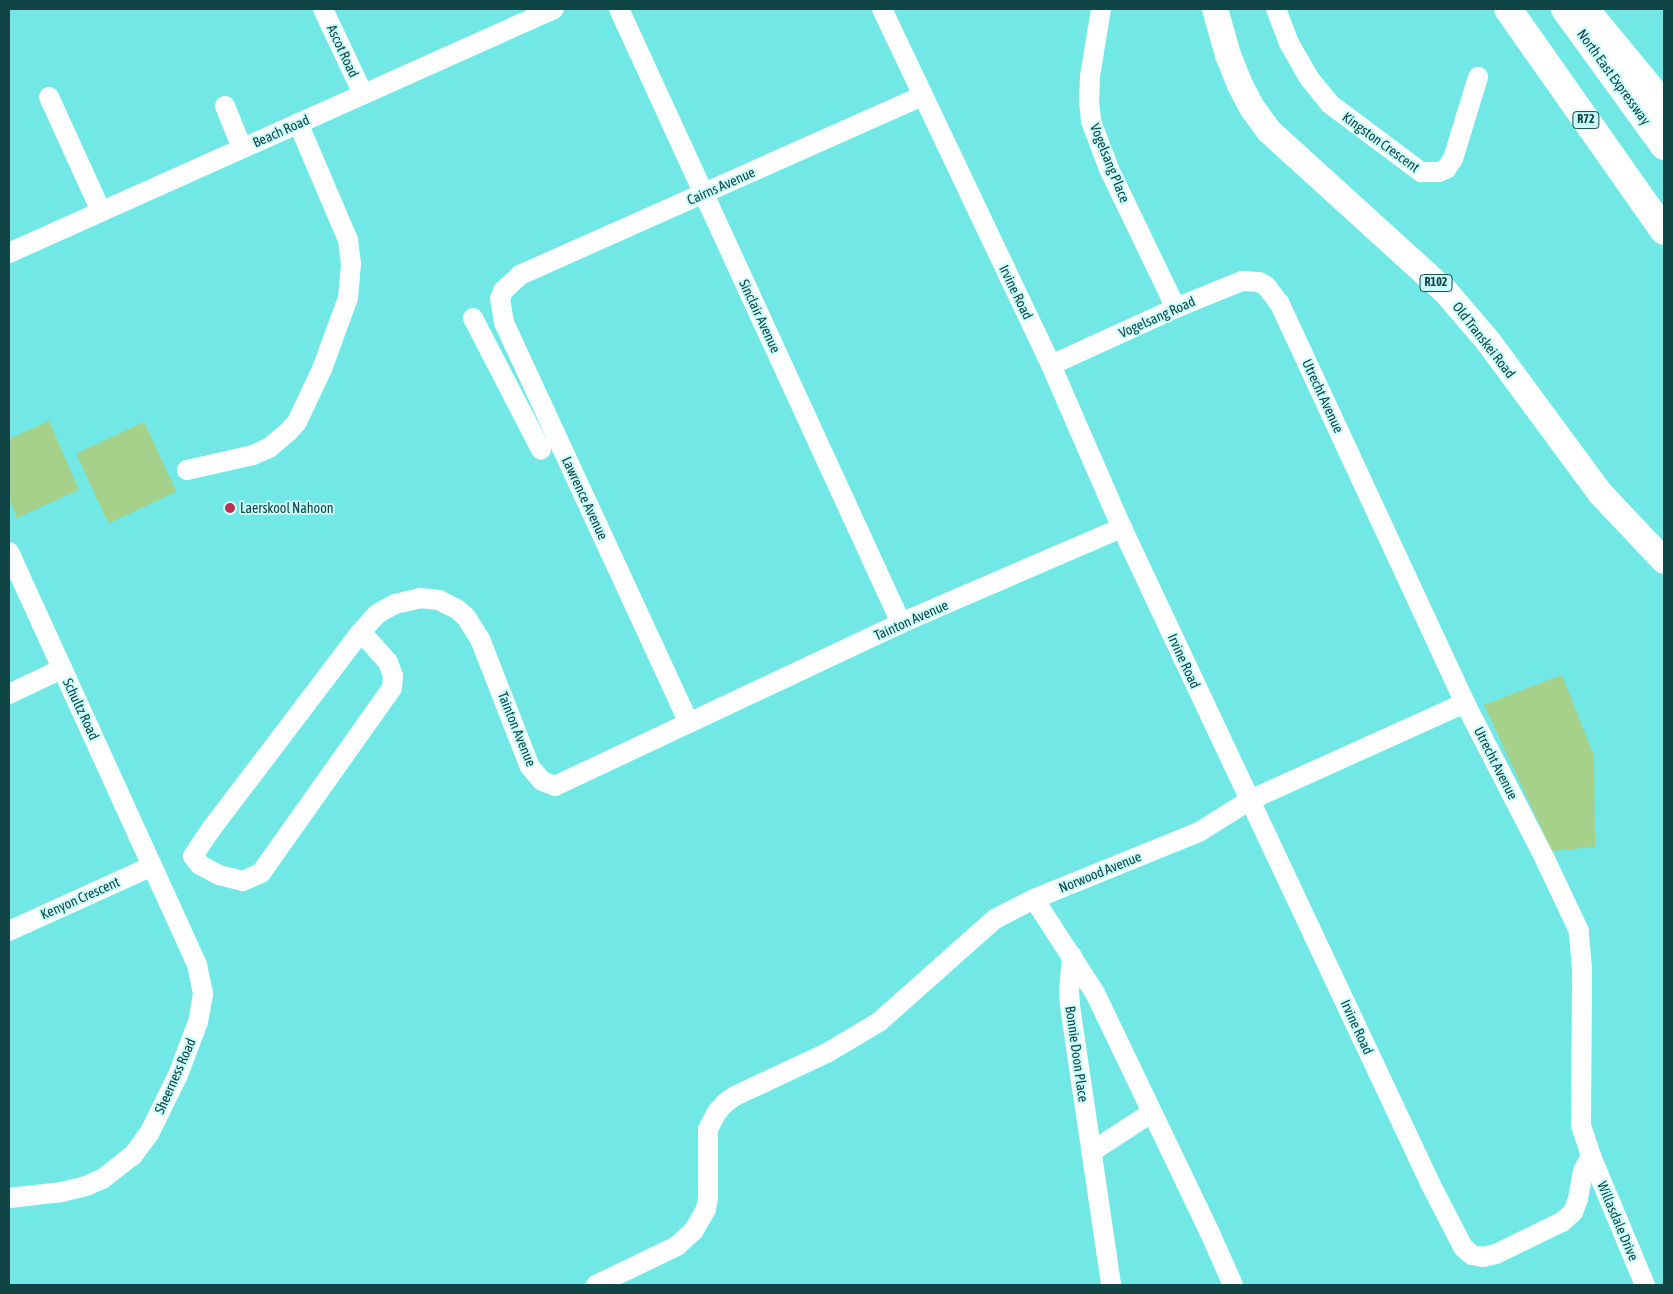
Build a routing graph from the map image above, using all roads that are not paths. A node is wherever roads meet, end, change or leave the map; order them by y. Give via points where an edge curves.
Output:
1 (323, 9) edge
2 (554, 9) edge
3 (620, 9) edge
4 (882, 9) edge
5 (1101, 9) edge
6 (1215, 9) edge
7 (1276, 9) edge
8 (1508, 9) edge
9 (1565, 9) edge
10 (1584, 9) edge
11 (1478, 77) dead end
12 (363, 94) junction
13 (922, 96) junction
14 (49, 97) dead end
15 (1664, 105) edge
16 (225, 106) dead end
17 (298, 123) junction
18 (1664, 146) edge
19 (242, 148) junction
20 (704, 194) junction
21 (101, 212) junction
22 (1664, 231) edge
23 (9, 254) edge
24 (520, 275) joint
25 (1266, 286) joint
26 (1176, 308) junction
27 (473, 318) dead end
28 (519, 355) junction
29 (497, 366) junction
30 (1051, 366) junction
31 (541, 450) dead end
32 (187, 470) dead end
33 (1122, 528) junction
34 (9, 552) edge
35 (1664, 561) edge
36 (902, 623) junction
37 (361, 632) junction
38 (62, 669) junction
39 (9, 694) edge
40 (1465, 703) junction
41 (689, 723) junction
42 (1250, 800) junction
43 (152, 866) junction
44 (1034, 899) junction
45 (9, 931) edge
46 (1072, 956) junction
47 (1151, 1113) junction
48 (1092, 1152) junction
49 (1591, 1156) junction
50 (9, 1198) edge
51 (596, 1285) edge
52 (1111, 1285) edge
53 (1233, 1285) edge
54 (1645, 1285) edge

1 - 12 street, Ascot Road
2 - 12 street, Beach Road
3 - 20 street, Sinclair Avenue
4 - 13 street, Irvine Road
5 - 26 street, Vogelsang Place via 1090,76 1091,120 1109,169
6 - 35 main road, Old Transkei Road / R102 via 1240,85 1269,131 1446,292 1488,341 1600,493
7 - 11 street, Kingston Crescent via 1289,43 1309,78 1330,104 1421,172 1446,169
8 - 22 highway, R72
9 - 18 highway, North East Expressway
10 - 15 highway
12 - 17 street, Beach Road
13 - 20 street, Cairns Avenue
13 - 30 street, Irvine Road
14 - 21 street
16 - 19 street
17 - 19 street, Beach Road
17 - 32 street via 348,240 351,264 348,298 322,369 297,422 288,432 270,448 253,455
19 - 21 street, Beach Road
20 - 24 street, Cairns Avenue
20 - 36 street, Sinclair Avenue
21 - 23 street, Beach Road
24 - 28 street, Lawrence Avenue via 503,291 500,300 504,323
25 - 26 street, Vogelsang Road via 1242,281
25 - 40 street, Utrecht Avenue via 1284,312
26 - 30 street, Vogelsang Road
27 - 29 street
28 - 29 street
28 - 41 street, Lawrence Avenue
29 - 31 street
30 - 33 street, Irvine Road
33 - 36 street, Tainton Avenue
33 - 42 street, Irvine Road
34 - 38 street, Schultz Road
36 - 41 street, Tainton Avenue
37 - 37 street, Tainton Avenue via 217,820 193,856 200,865 232,879 249,880 261,873 392,688 394,676 388,662
37 - 41 street, Tainton Avenue via 387,607 405,601 420,598 439,600 457,609 480,639 530,767 550,785 563,784
38 - 39 street
38 - 43 street, Schultz Road
40 - 42 street, Norwood Avenue
40 - 49 street, Utrecht Avenue via 1579,931 1582,969 1581,1125
42 - 44 street, Norwood Avenue via 1199,832
42 - 49 street, Irvine Road via 1463,1247 1472,1255 1496,1254 1562,1222 1573,1212 1583,1171
43 - 45 street, Kenyon Crescent
43 - 50 street, Sheerness Road via 202,984 198,1022 178,1075 150,1132 120,1167 73,1190
44 - 46 street, Bonnie Doon Place
44 - 51 street, Norwood Avenue via 995,919 873,1026 828,1053 735,1096 712,1119 706,1140 708,1198 706,1209 694,1230 671,1249
46 - 47 street, Bonnie Doon Place via 1094,993
46 - 48 street, Bonnie Doon Place via 1069,992
47 - 48 street
47 - 53 street, Bonnie Doon Place
48 - 52 street, Bonnie Doon Place
49 - 54 street, Willasdale Drive

